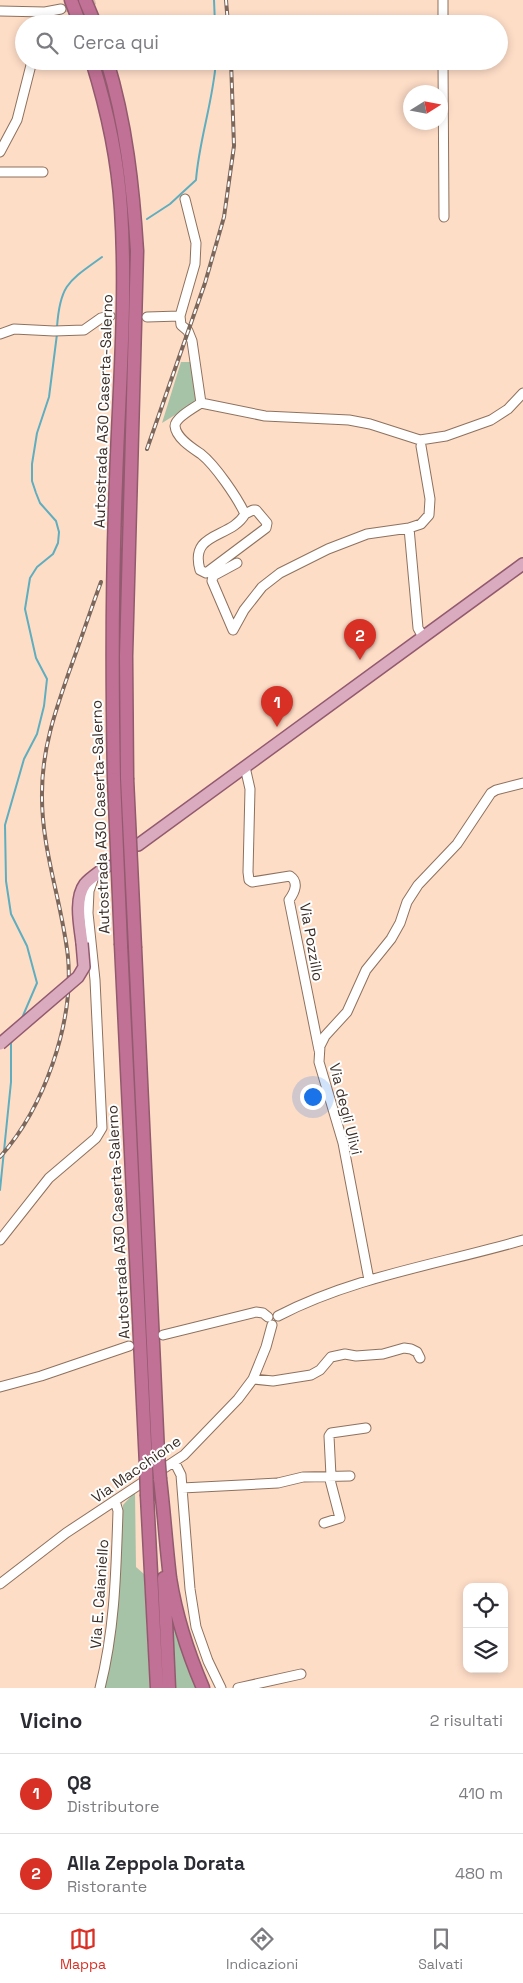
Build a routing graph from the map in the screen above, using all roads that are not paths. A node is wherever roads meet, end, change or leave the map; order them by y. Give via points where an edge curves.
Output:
1 (85, 0) edge
2 (442, 0) edge
3 (66, 4) edge
4 (0, 11) edge
5 (45, 12) junction
6 (44, 15) edge
7 (74, 15) edge
8 (91, 15) edge
9 (443, 15) edge
10 (30, 70) edge
11 (95, 70) edge
12 (110, 70) edge
13 (443, 70) edge
14 (0, 152) edge
15 (0, 172) edge
16 (43, 172) dead end
17 (186, 199) dead end
18 (444, 217) dead end
19 (110, 316) dead end
20 (180, 316) junction
21 (147, 317) dead end
22 (0, 334) edge
23 (523, 393) edge
24 (201, 403) junction
25 (419, 444) junction
26 (245, 514) junction
27 (408, 528) junction
28 (237, 563) dead end
29 (523, 564) edge
30 (424, 637) junction
31 (245, 767) junction
32 (120, 779) junction
33 (523, 783) edge
34 (138, 844) dead end
35 (107, 866) dead end
36 (94, 877) junction
37 (0, 1044) edge
38 (319, 1050) junction
39 (0, 1240) edge
40 (523, 1240) edge
41 (369, 1280) junction
42 (273, 1319) junction
43 (162, 1335) dead end
44 (129, 1346) dead end
45 (420, 1358) dead end
46 (253, 1379) junction
47 (0, 1386) edge
48 (366, 1428) dead end
49 (175, 1463) junction
50 (330, 1476) junction
51 (350, 1476) dead end
52 (160, 1479) junction
53 (182, 1488) junction
54 (115, 1501) junction
55 (324, 1523) dead end
56 (0, 1584) edge
57 (301, 1674) dead end
58 (100, 1688) edge
59 (157, 1688) edge
60 (169, 1688) edge
61 (203, 1688) edge
62 (221, 1688) edge
63 (238, 1688) edge

1 - 8 highway
2 - 9 street
3 - 5 street
3 - 7 highway
4 - 5 street
5 - 6 street
10 - 14 street via 17,120
11 - 32 highway, Autostrada A30 Caserta-Salerno via 113,148 121,207 123,260 124,310 112,607
12 - 32 highway, Autostrada A30 Caserta-Salerno via 127,147 137,251
13 - 18 street
15 - 16 street
17 - 20 street via 196,242 195,264
19 - 22 street via 101,318 84,330 14,329
20 - 21 street
20 - 24 street via 181,325 192,341
23 - 25 street via 508,409 491,420
24 - 25 street via 265,416 349,420 403,434
24 - 26 street via 177,420 175,426 190,447 211,463
25 - 27 street via 426,468 429,515 421,524
26 - 26 street via 221,534 205,542 197,559 200,570 206,573 266,528 267,522 256,510
27 - 28 street via 366,534 280,573 262,587 233,630 212,581 213,576
27 - 30 street via 418,628
29 - 30 main road
30 - 31 main road
31 - 34 main road
31 - 38 street, Via Pozzillo via 250,789 250,880 290,876 294,881 296,888 289,900
32 - 52 highway, Autostrada A30 Caserta-Salerno, bridge via 135,948
32 - 59 highway, Autostrada A30 Caserta-Salerno, bridge via 121,945
33 - 38 street, Via degli Ulivi via 491,793 456,844 418,886 407,902 391,939 366,970 347,1012 326,1036
35 - 36 main road
36 - 37 main road, bridge via 81,892 79,915 84,967 78,977
36 - 39 street via 89,891 88,913 95,980 102,1128 96,1138 49,1178
38 - 41 street, Via degli Ulivi via 319,1062 342,1143
40 - 41 street
41 - 42 street via 314,1299
42 - 43 street via 256,1312
42 - 46 street, Via Macchione
44 - 47 street via 41,1376
45 - 46 street via 417,1352 404,1348 383,1354 345,1354 331,1357 311,1375 273,1381
46 - 49 street, Via Macchione via 238,1399
48 - 50 street via 330,1433
49 - 53 street via 181,1475
49 - 54 street, Via Macchione
50 - 51 street
50 - 53 street via 303,1477 278,1483
50 - 55 street via 340,1518
52 - 60 highway
52 - 61 highway via 170,1578 189,1655
53 - 62 street via 196,1627
54 - 56 street, Via Macchione via 66,1533
54 - 58 street, Via E. Caianiello via 118,1511 116,1591 108,1655
57 - 63 street

